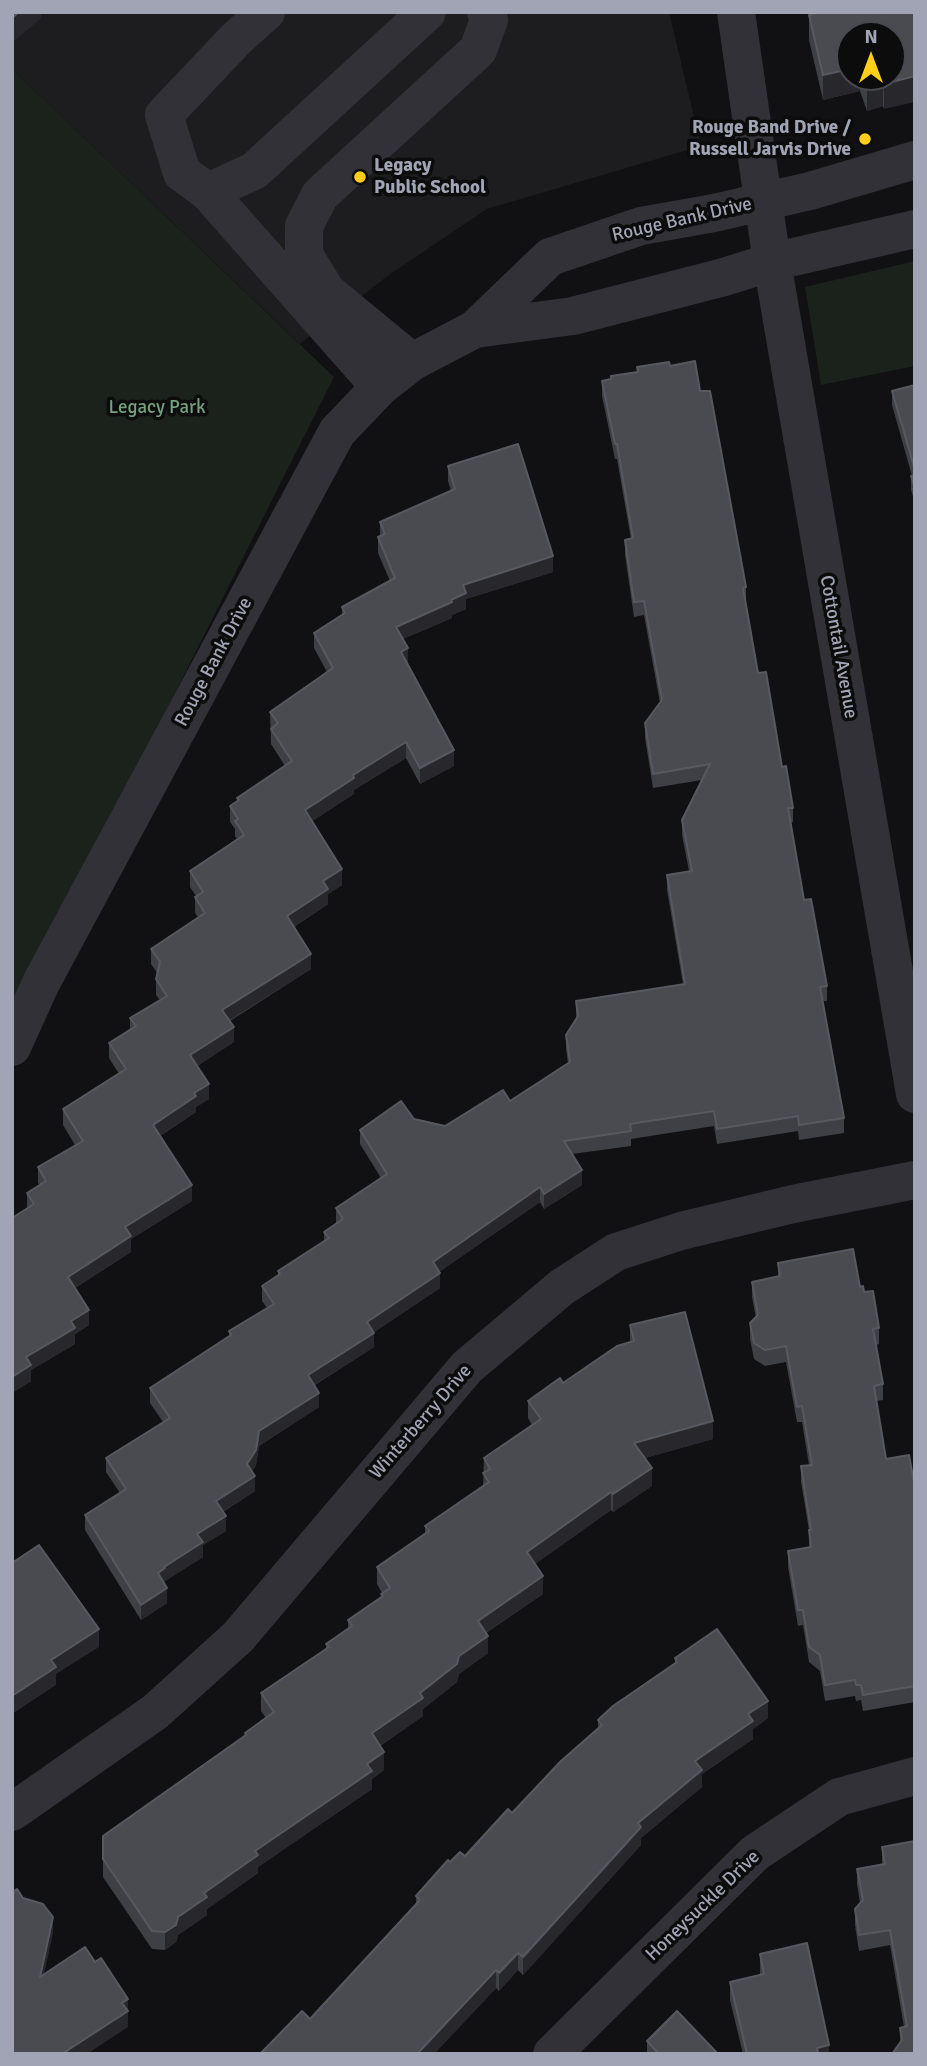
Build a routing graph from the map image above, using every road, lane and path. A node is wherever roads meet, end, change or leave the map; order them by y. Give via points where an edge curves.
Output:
1 (266, 12) edge
2 (427, 12) edge
3 (486, 12) edge
4 (736, 12) edge
5 (915, 160) edge
6 (208, 192) junction
7 (762, 201) junction
8 (915, 229) edge
9 (772, 262) junction
10 (475, 329) junction
11 (412, 362) junction
12 (380, 387) junction
13 (12, 1047) edge
14 (915, 1094) edge
15 (915, 1180) edge
16 (915, 1776) edge
17 (12, 1812) edge
18 (552, 2054) edge

1 - 6 street via 164,115 182,173
2 - 6 street via 254,171
3 - 11 street via 489,20 478,50 320,195 304,226 304,255 327,292
4 - 7 street, Cottontail Avenue
5 - 7 street, Rouge Bank Drive
6 - 12 street
7 - 9 street, Cottontail Avenue
7 - 10 street, Rouge Bank Drive via 641,226 550,257
8 - 9 street, Rouge Bank Drive
9 - 10 street, Rouge Bank Drive via 573,316
9 - 14 street, Cottontail Avenue
10 - 11 street, Rouge Bank Drive
11 - 12 street, Rouge Bank Drive
12 - 13 street, Rouge Bank Drive via 337,432 41,983
15 - 17 street, Winterberry Drive via 681,1231 616,1252 562,1287 467,1367 238,1637 155,1712
16 - 18 street, Honeysuckle Drive via 839,1797 755,1853

